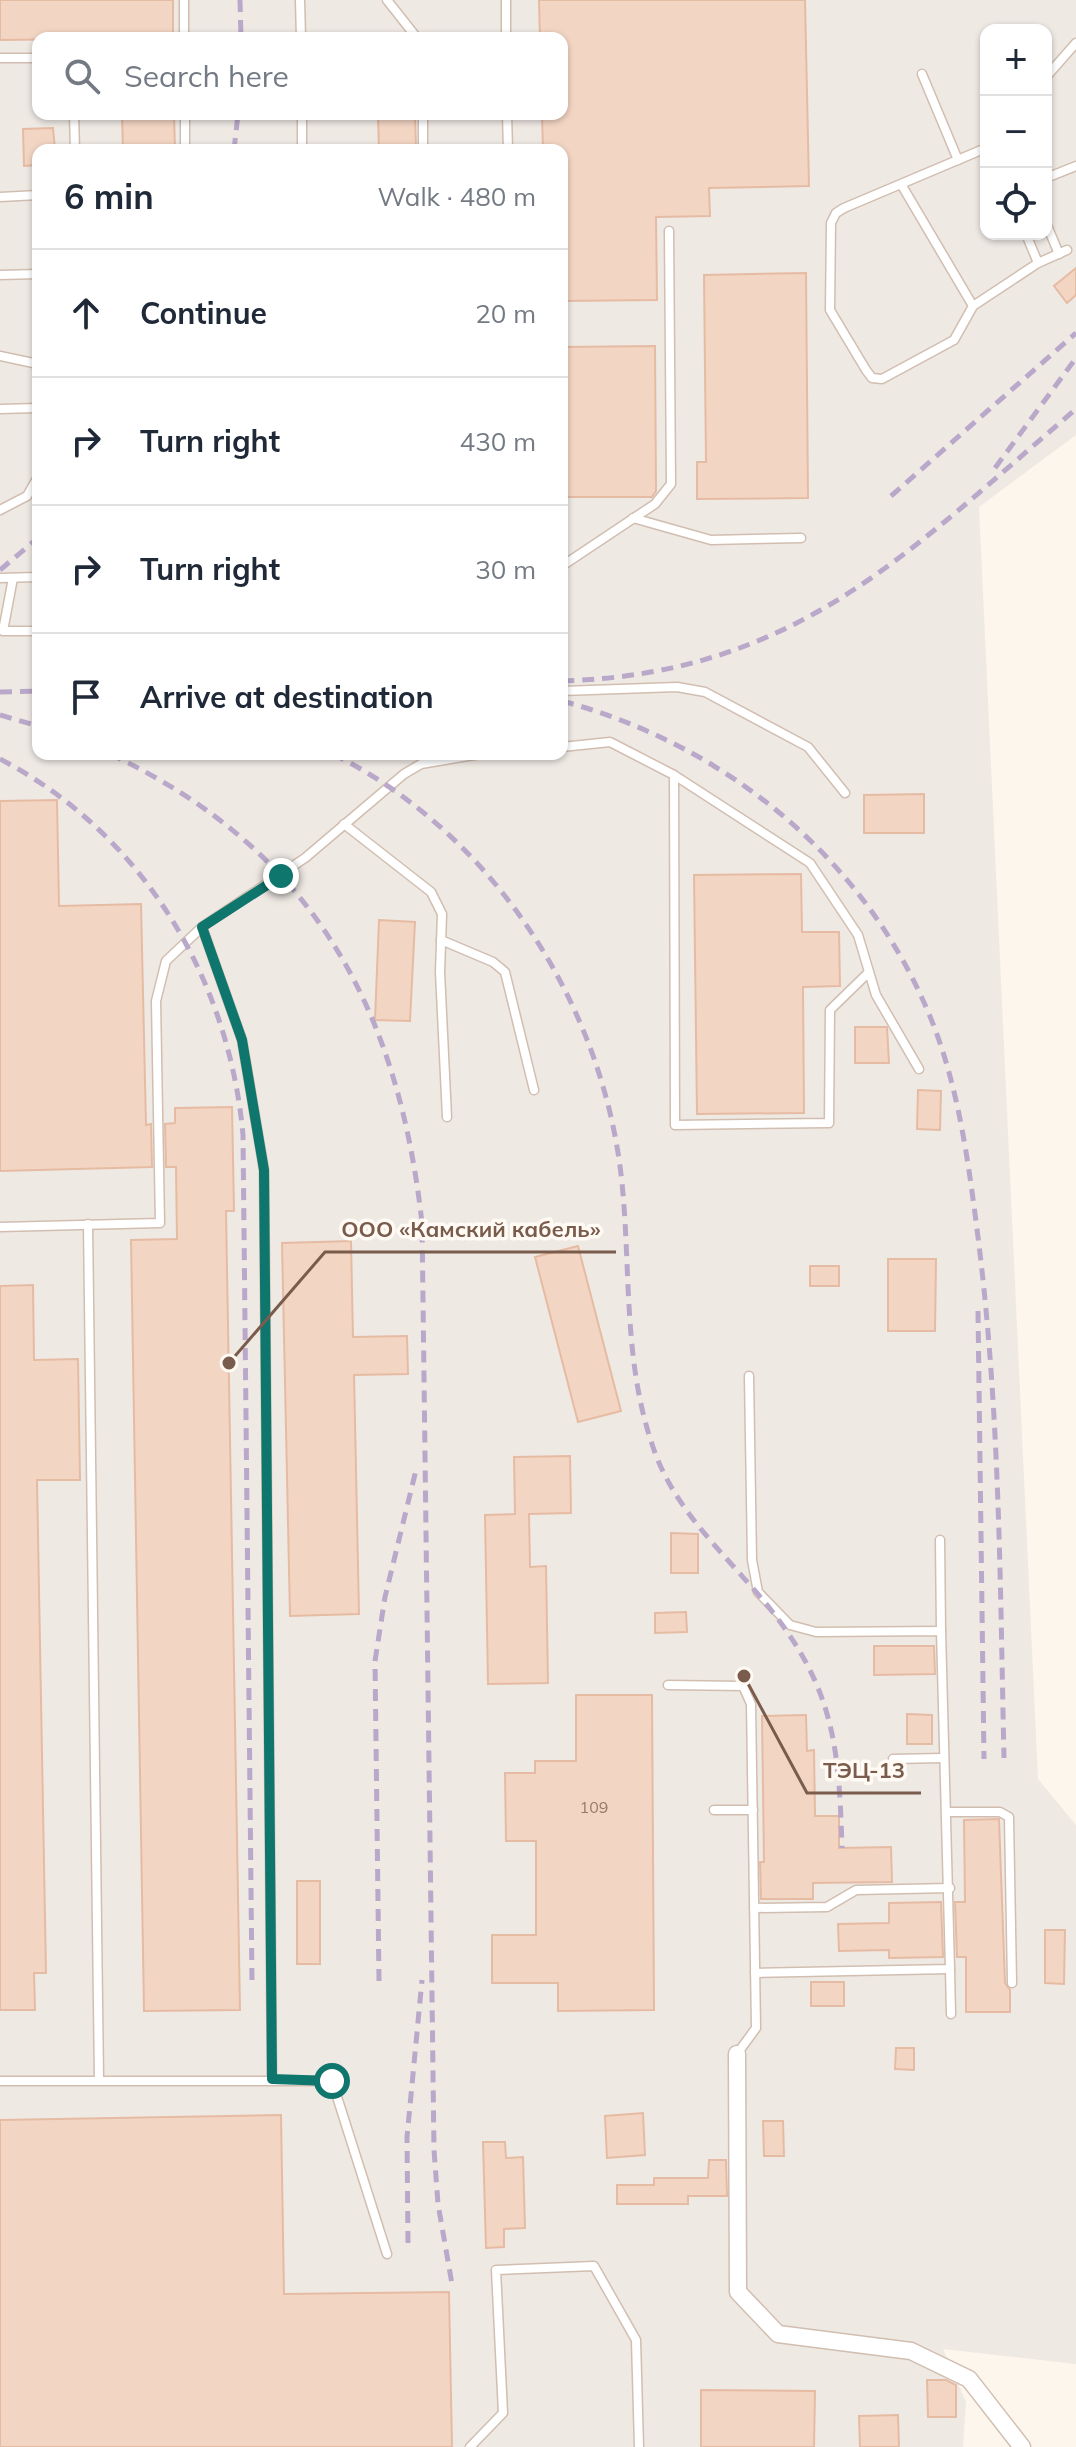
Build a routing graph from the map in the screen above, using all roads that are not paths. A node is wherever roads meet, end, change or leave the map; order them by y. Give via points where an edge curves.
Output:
1 (184, 0) edge
2 (300, 0) edge
3 (387, 0) edge
4 (506, 0) edge
5 (184, 32) edge
6 (301, 32) edge
7 (412, 32) edge
8 (506, 32) edge
9 (1076, 43) edge
10 (0, 58) edge
11 (32, 58) edge
12 (1052, 70) edge
13 (922, 74) dead end
14 (74, 120) edge
15 (185, 120) edge
16 (302, 120) edge
17 (423, 120) edge
18 (507, 120) edge
19 (75, 144) edge
20 (185, 144) edge
21 (302, 144) edge
22 (423, 144) edge
23 (508, 144) edge
24 (980, 151) edge
25 (958, 160) junction
26 (1076, 166) edge
27 (1052, 176) edge
28 (901, 184) junction
29 (32, 195) edge
30 (0, 197) edge
31 (669, 231) dead end
32 (1052, 233) edge
33 (1028, 240) edge
34 (1038, 263) junction
35 (32, 274) edge
36 (0, 275) edge
37 (973, 306) junction
38 (0, 356) edge
39 (32, 363) edge
40 (32, 408) edge
41 (0, 409) edge
42 (32, 487) edge
43 (0, 510) edge
44 (633, 518) junction
45 (801, 538) dead end
46 (568, 562) edge
47 (32, 577) edge
48 (0, 578) edge
49 (13, 578) junction
50 (32, 631) edge
51 (568, 691) edge
52 (568, 746) edge
53 (445, 760) edge
54 (674, 775) junction
55 (845, 793) dead end
56 (344, 824) junction
57 (202, 927) junction
58 (441, 940) junction
59 (869, 972) junction
60 (919, 1069) dead end
61 (534, 1090) dead end
62 (447, 1117) dead end
63 (88, 1224) junction
64 (0, 1227) edge
65 (749, 1376) dead end
66 (940, 1540) dead end
67 (941, 1631) junction
68 (668, 1685) dead end
69 (942, 1758) junction
70 (893, 1759) dead end
71 (714, 1810) dead end
72 (753, 1810) junction
73 (949, 1812) junction
74 (950, 1888) junction
75 (754, 1908) junction
76 (950, 1969) junction
77 (755, 1973) junction
78 (1012, 1983) dead end
79 (951, 2014) dead end
80 (737, 2054) joint
81 (272, 2079) junction
82 (99, 2080) junction
83 (0, 2081) edge
84 (387, 2254) dead end
85 (470, 2447) edge
86 (639, 2447) edge
87 (1022, 2447) edge

1 - 5 lane
2 - 6 lane
3 - 7 lane
4 - 8 lane
9 - 12 lane
10 - 11 lane
13 - 25 lane
14 - 19 lane
15 - 20 lane
16 - 21 lane
17 - 22 lane
18 - 23 lane
24 - 25 lane
25 - 28 lane
26 - 27 lane
28 - 37 lane
28 - 37 lane via 844,208 831,223 830,310 858,358 872,378 893,376 954,340
29 - 30 lane
31 - 44 lane via 671,484 664,496
32 - 34 lane via 1063,252
33 - 34 lane
34 - 37 lane
35 - 36 lane
38 - 39 lane
40 - 41 lane
42 - 43 lane via 27,496
44 - 45 lane via 711,540
44 - 46 lane
47 - 49 lane
48 - 49 lane
49 - 50 lane via 3,631
51 - 55 lane via 677,687 705,692 808,747
52 - 54 lane via 610,742
53 - 56 lane via 421,764
54 - 59 lane via 810,863 858,935
54 - 59 lane via 675,1125 829,1123 830,1010
56 - 57 lane via 281,876
56 - 58 lane via 431,892 442,914
57 - 63 lane via 166,961 157,987 160,1223
57 - 81 lane via 242,1040 264,1170
58 - 61 lane via 505,972
58 - 62 lane
59 - 60 lane via 876,995
63 - 64 lane
63 - 82 lane
65 - 67 lane via 752,1560 758,1592 790,1625 816,1632
66 - 67 lane
67 - 69 lane
68 - 72 lane via 733,1684 749,1692
69 - 70 lane
69 - 73 lane
71 - 72 lane
72 - 75 lane
73 - 74 lane
73 - 78 lane via 1000,1812 1009,1817
74 - 75 lane via 856,1890 827,1907
74 - 76 lane
75 - 77 lane
76 - 77 lane
76 - 79 lane
77 - 80 lane via 756,2028
80 - 87 street via 738,2292 778,2334 911,2351 969,2379
81 - 82 lane
81 - 84 lane via 332,2081
82 - 83 lane
85 - 86 lane via 503,2413 496,2270 594,2266 636,2340

